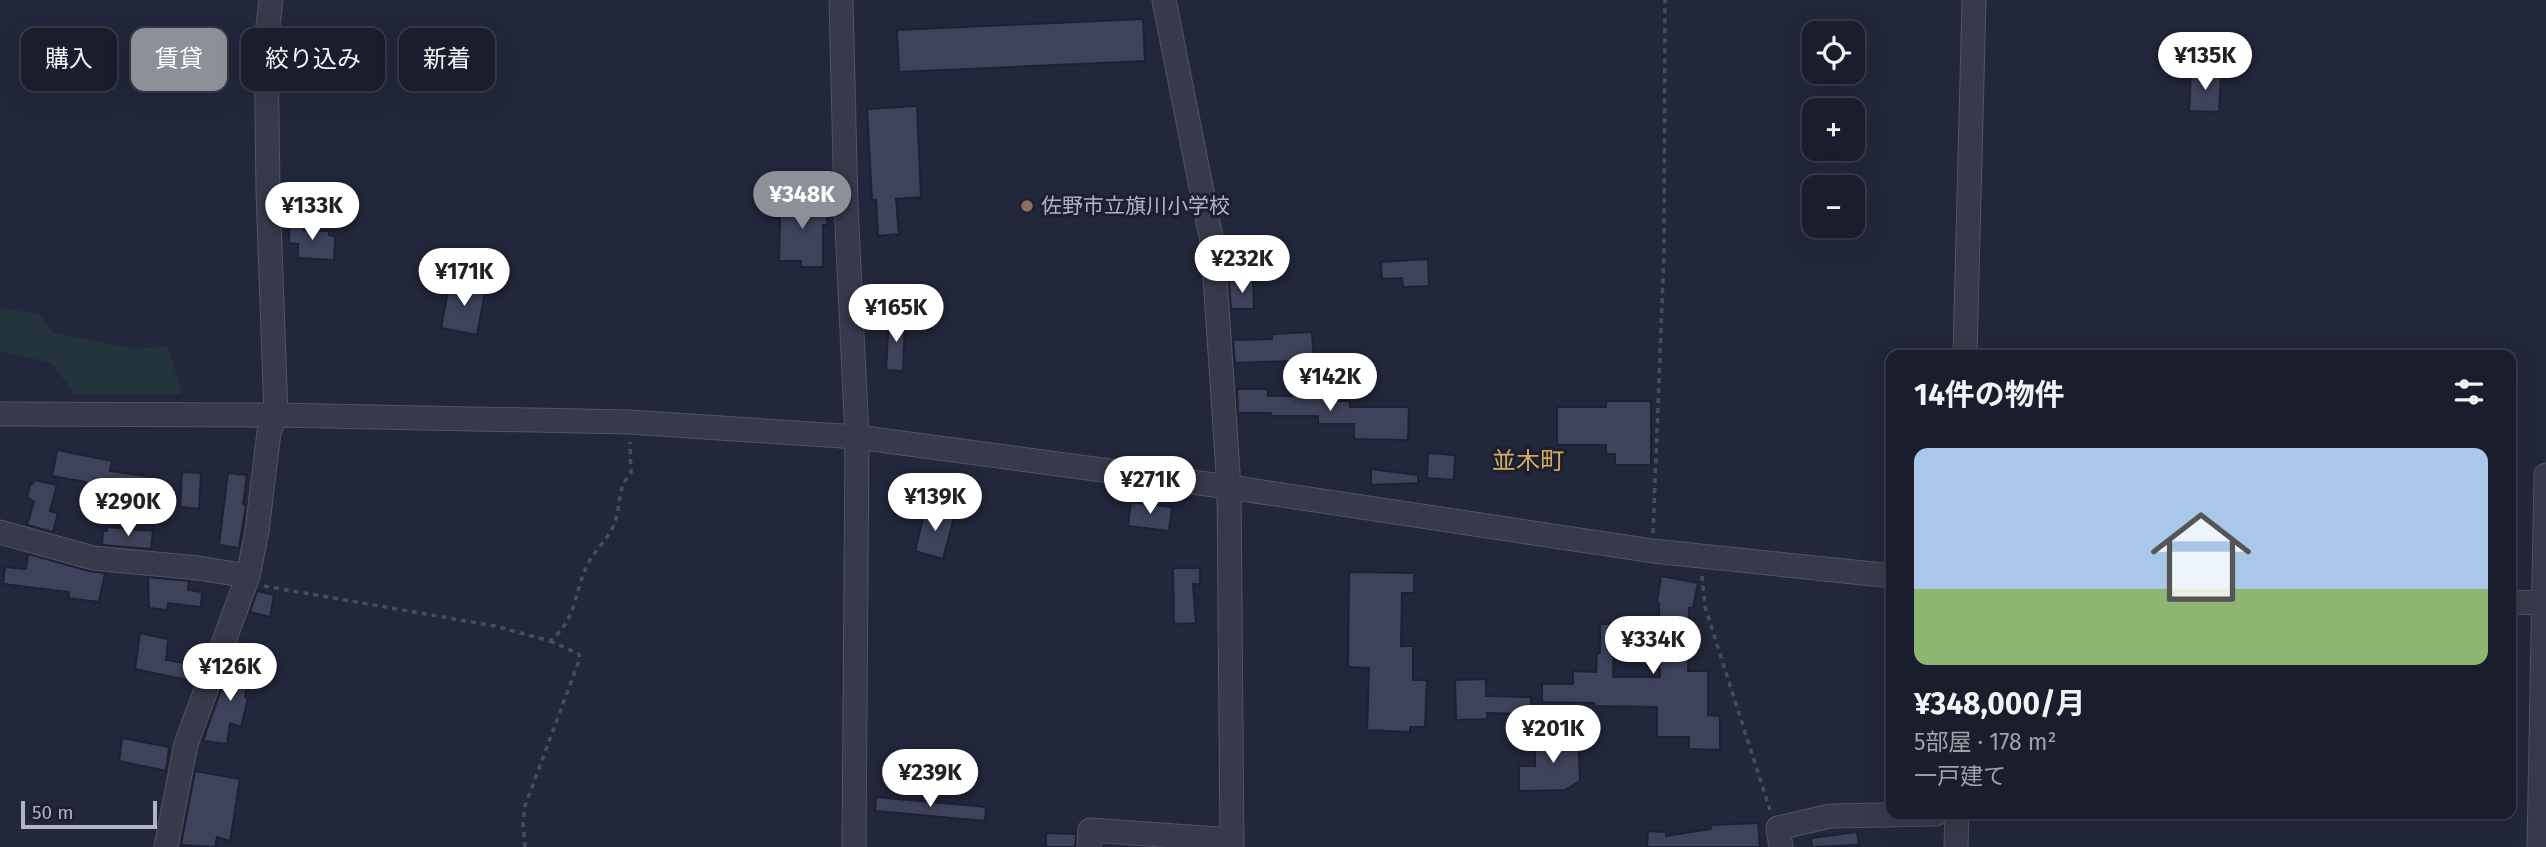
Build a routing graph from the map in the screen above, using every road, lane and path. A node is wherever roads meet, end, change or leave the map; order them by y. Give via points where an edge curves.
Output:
1 (271, 0) edge
2 (841, 0) edge
3 (1164, 0) edge
4 (1665, 0) edge
5 (1973, 0) edge
6 (1965, 350) edge
7 (0, 414) edge
8 (276, 415) junction
9 (629, 422) junction
10 (857, 437) junction
11 (2546, 475) edge
12 (1229, 487) junction
13 (0, 532) edge
14 (1653, 551) junction
15 (1701, 556) junction
16 (1886, 575) edge
17 (246, 579) junction
18 (2516, 602) edge
19 (2545, 603) edge
20 (550, 641) junction
21 (1886, 815) edge
22 (1957, 819) edge
23 (1779, 838) edge
24 (1231, 843) edge
25 (166, 847) edge
26 (525, 847) edge
27 (853, 847) edge
28 (1089, 847) edge
29 (1956, 847) edge
30 (2539, 847) edge

1 - 8 street via 266,42
2 - 10 street
3 - 12 street via 1213,247
4 - 14 path via 1664,254
5 - 6 street
7 - 8 street
8 - 9 street
8 - 17 street
9 - 10 street
9 - 20 path via 631,473 622,482 617,518 590,559 564,629
10 - 12 street
10 - 27 street
11 - 19 street
12 - 14 street
12 - 24 street
13 - 17 street via 93,558 198,568
14 - 15 street
15 - 16 street
15 - 23 path via 1705,607
17 - 20 path via 495,626
17 - 25 street via 186,744
18 - 19 street
19 - 30 street
20 - 26 path via 579,658 525,806
21 - 23 street via 1830,816
22 - 29 street
24 - 28 street via 1090,830

